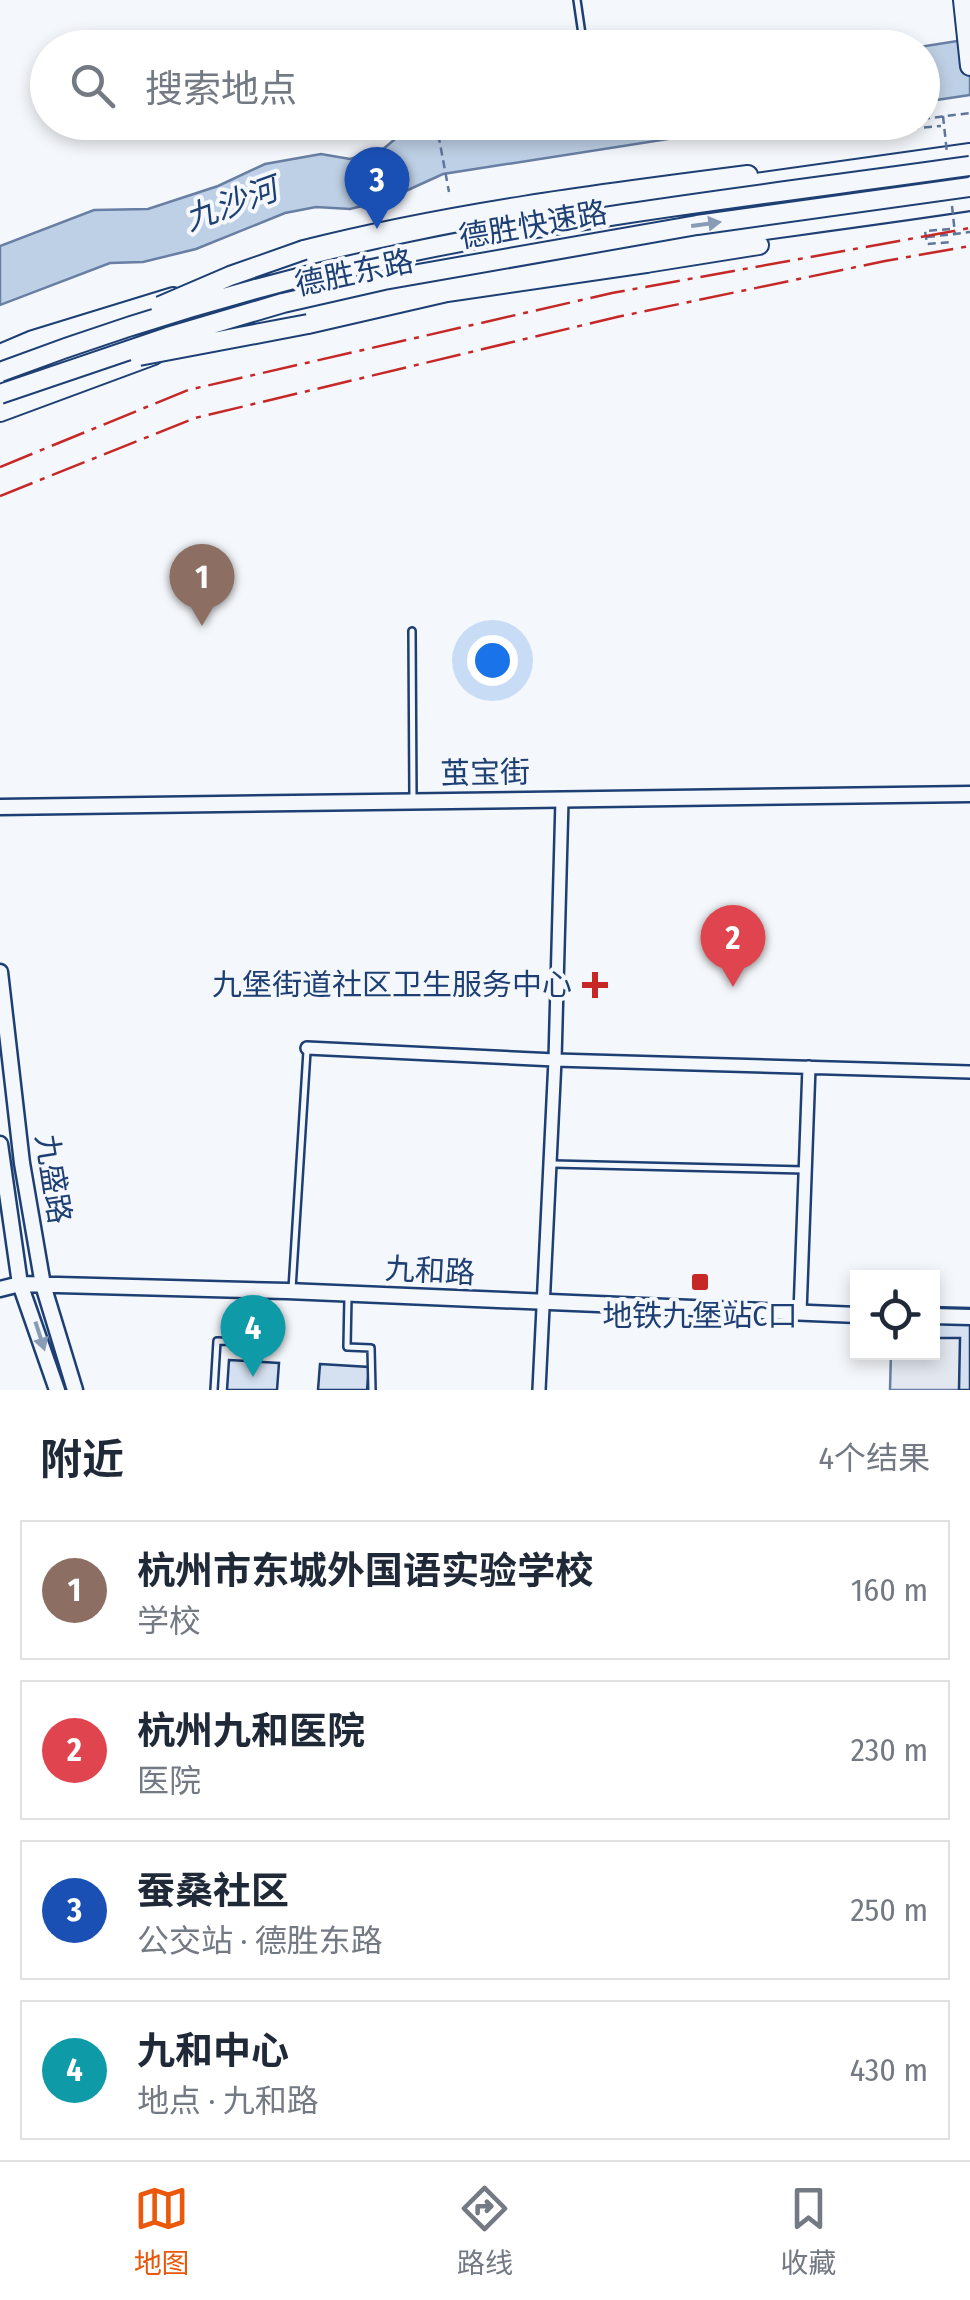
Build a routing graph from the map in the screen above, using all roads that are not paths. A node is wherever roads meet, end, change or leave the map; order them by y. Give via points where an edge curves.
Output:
1 (577, 0) edge
2 (963, 0) edge
3 (581, 30) edge
4 (970, 66) edge
5 (970, 153) edge
6 (970, 166) edge
7 (862, 168) junction
8 (970, 187) edge
9 (970, 201) edge
10 (970, 210) edge
11 (63, 348) junction
12 (0, 354) edge
13 (84, 365) junction
14 (0, 372) edge
15 (0, 394) edge
16 (0, 412) edge
17 (412, 632) dead end
18 (970, 794) edge
19 (562, 800) junction
20 (413, 802) junction
21 (0, 807) edge
22 (0, 972) edge
23 (307, 1048) joint
24 (555, 1060) junction
25 (809, 1067) junction
26 (970, 1072) edge
27 (0, 1144) edge
28 (550, 1164) junction
29 (805, 1170) junction
30 (20, 1284) junction
31 (43, 1285) junction
32 (0, 1289) edge
33 (252, 1290) junction
34 (292, 1291) junction
35 (348, 1294) junction
36 (542, 1304) junction
37 (800, 1314) junction
38 (850, 1315) edge
39 (940, 1316) edge
40 (970, 1316) edge
41 (57, 1390) edge
42 (75, 1390) edge
43 (214, 1390) edge
44 (372, 1390) edge
45 (539, 1390) edge

1 - 3 lane
2 - 4 main road
5 - 7 main road, 德胜东路
6 - 11 main road, 德胜快速路, bridge via 414,250
7 - 11 main road, bridge via 600,194 374,232 230,276
7 - 12 main road, 德胜东路 via 463,224 165,299
13 -> 8 main road, 德胜快速路, bridge via 244,314 384,280 697,224
9 - 16 main road, 德胜东路 via 396,292 150,356
10 - 13 main road, bridge via 446,292 264,334
11 - 14 main road, 德胜快速路, bridge
13 - 15 main road, 德胜快速路, bridge
17 - 20 lane
18 - 19 street, 茧宝街
19 - 20 street, 茧宝街
19 - 24 street
20 - 21 street, 茧宝街
22 - 31 street, 九盛路
23 - 24 street
23 - 34 lane
24 - 25 street
24 - 28 street
25 - 26 street
25 - 29 street
27 - 30 street, 九盛路
28 - 29 lane
28 - 36 street
29 - 37 street
30 - 31 street, 九和路
30 - 32 street, 九和路
30 -> 41 street, 九盛路
31 - 33 street, 九和路
31 - 42 street, 九盛路
33 - 34 street, 九和路
33 - 43 lane via 250,1342 218,1342
34 - 35 street, 九和路
35 - 36 street, 九和路
35 - 44 lane via 347,1347 371,1348
36 - 37 street, 九和路
36 - 45 street
37 - 38 street, 九和路
39 - 40 street

